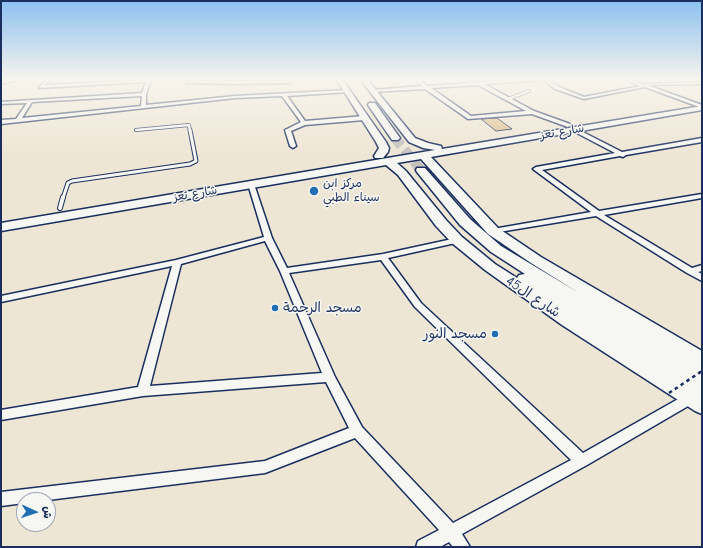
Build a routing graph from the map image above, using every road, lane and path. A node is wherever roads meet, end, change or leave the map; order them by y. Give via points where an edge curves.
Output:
1 (29, 105) edge
2 (160, 105) edge
3 (291, 105) edge
4 (356, 105) edge
5 (367, 105) edge
6 (371, 105) edge
7 (379, 105) edge
8 (451, 105) edge
9 (518, 105) edge
10 (143, 106) joint
11 (701, 106) edge
12 (532, 112) junction
13 (364, 118) junction
14 (18, 120) junction
15 (1, 122) edge
16 (304, 123) junction
17 (572, 128) junction
18 (136, 130) dead end
19 (702, 140) edge
20 (397, 142) junction
21 (292, 146) dead end
22 (438, 148) junction
23 (623, 155) junction
24 (384, 158) junction
25 (418, 168) junction
26 (251, 184) junction
27 (702, 196) edge
28 (60, 208) junction
29 (598, 214) junction
30 (1, 218) edge
31 (1, 227) edge
32 (493, 231) junction
33 (268, 238) junction
34 (457, 240) junction
35 (383, 257) junction
36 (177, 262) junction
37 (702, 268) edge
38 (284, 271) junction
39 (690, 271) junction
40 (702, 278) edge
41 (1, 299) edge
42 (702, 360) edge
43 (702, 371) edge
44 (702, 376) edge
45 (329, 377) junction
46 (143, 391) junction
47 (669, 393) dead end
48 (698, 399) edge
49 (1, 414) edge
50 (357, 431) junction
51 (582, 462) junction
52 (1, 499) edge
53 (452, 533) junction
54 (424, 547) edge
55 (462, 547) edge

1 - 14 street
2 - 10 street
3 - 16 street
4 - 13 main road
5 - 20 main road
6 - 20 main road
7 - 20 main road
8 - 12 street via 470,118
9 - 12 street
10 - 14 street
11 - 17 main road, شارع تعز
12 - 17 street
13 - 16 street
13 - 20 main road
14 - 15 street
16 - 21 street via 288,130
17 - 22 main road, شارع تعز
17 - 23 street
17 - 25 main road, شارع تعز
18 - 28 lane via 188,125 196,161 190,164 72,181 68,183
19 - 23 street
20 - 22 main road
20 - 24 main road via 384,148
22 - 24 main road, شارع تعز
23 - 29 street via 536,169
24 - 25 main road, شارع ال45
24 - 25 main road, شارع تعز
24 - 26 main road, شارع تعز
24 - 28 main road, شارع تعز
25 - 32 main road, شارع ال45
25 - 34 main road, شارع ال45 via 441,223
25 - 44 main road, شارع ال45 via 465,222 496,249
25 - 48 main road, شارع ال45 via 441,209 478,247
26 - 31 main road, شارع تعز
26 - 33 street
27 - 29 street
28 - 30 main road, شارع تعز
29 - 32 street
29 - 39 street
32 - 42 main road, شارع ال45 via 536,260
33 - 36 street
33 - 38 street
34 - 35 street
34 - 48 main road, شارع ال45 via 490,267 568,321
35 - 38 street
35 - 51 street via 418,305
36 - 41 street
36 - 46 street
37 - 39 street
38 - 45 street
39 - 40 street
43 - 47 path, bridge
45 - 46 street
45 - 50 street
46 - 49 street
48 - 51 street
50 - 52 street via 265,467
50 - 53 street
51 - 53 street
53 - 54 street
53 - 55 street

